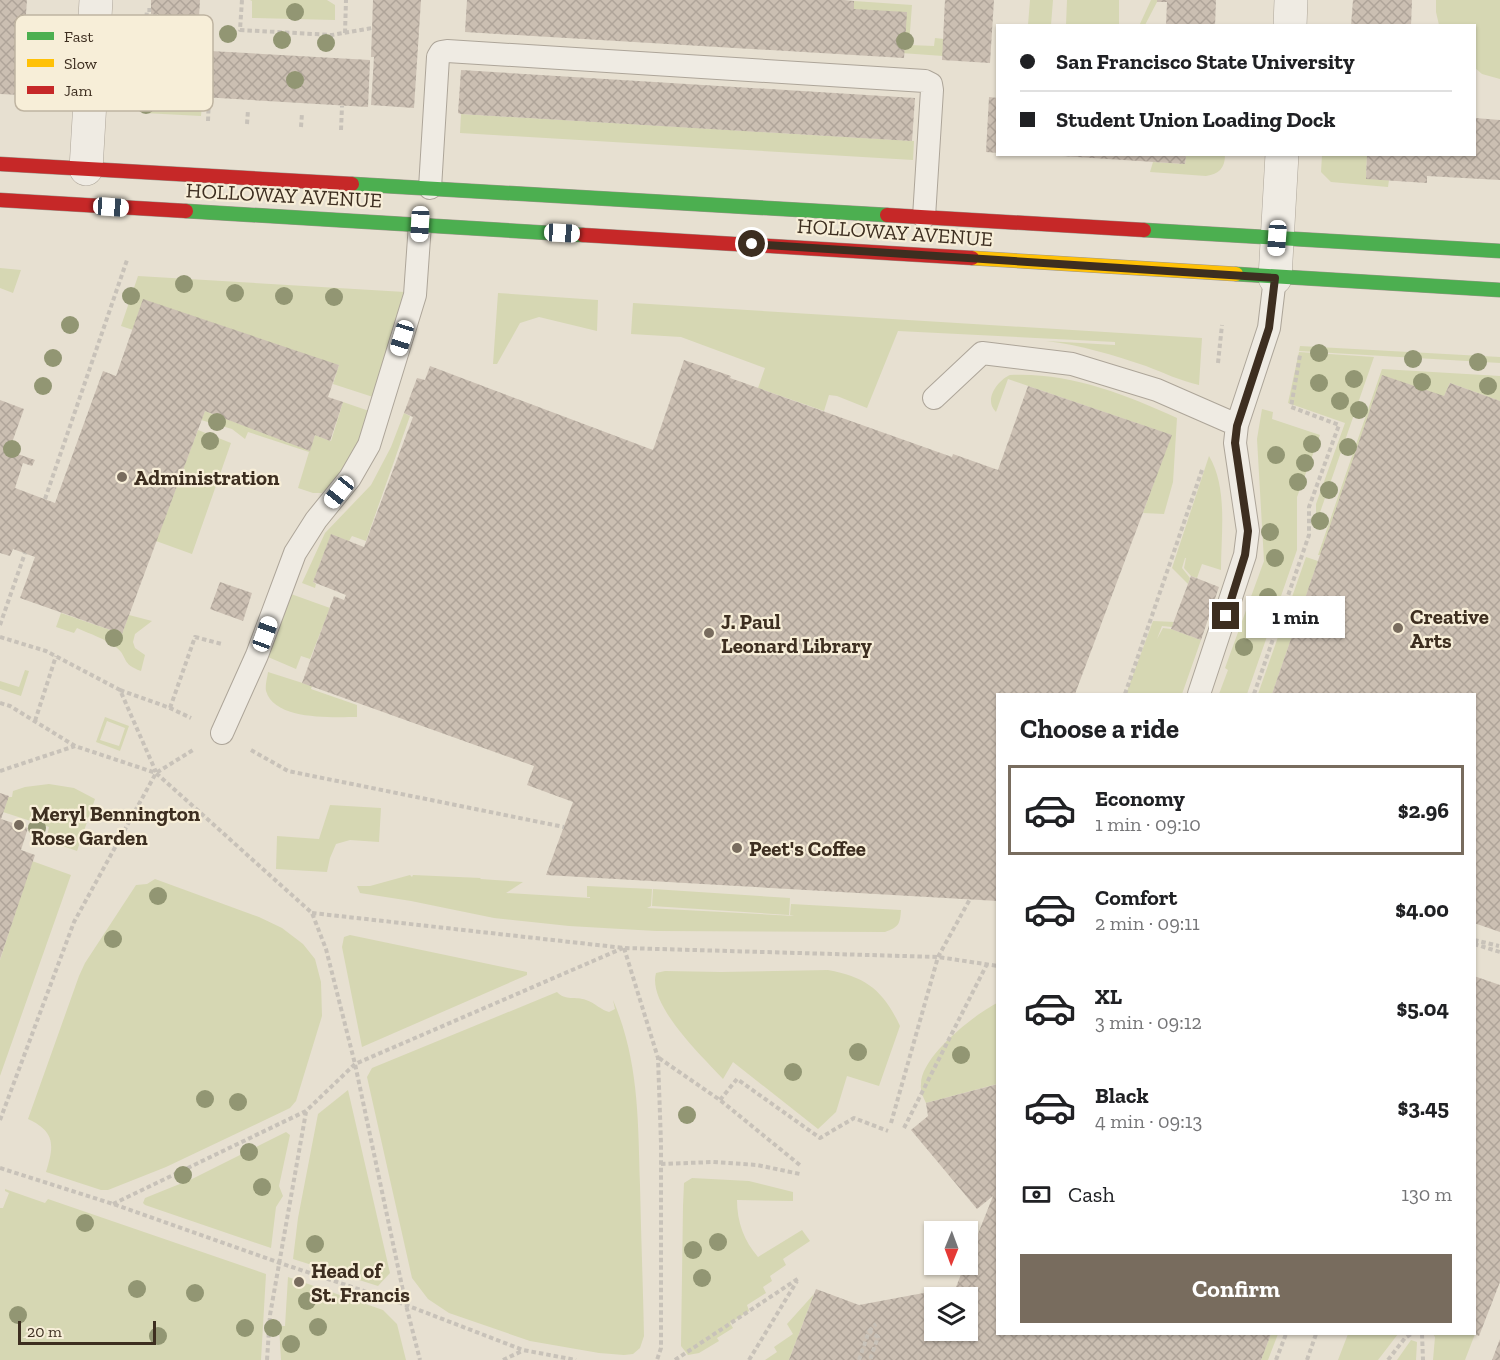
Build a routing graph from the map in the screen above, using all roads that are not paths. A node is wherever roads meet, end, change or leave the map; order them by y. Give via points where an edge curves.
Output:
1 (96, 0) edge
2 (1291, 0) edge
3 (95, 15) edge
4 (1290, 24) edge
5 (89, 111) edge
6 (1282, 156) edge
7 (0, 164) edge
8 (86, 169) junction
9 (430, 188) junction
10 (0, 200) edge
11 (924, 218) junction
12 (420, 224) junction
13 (1277, 238) junction
14 (1500, 251) edge
15 (1275, 278) junction
16 (1500, 290) edge
17 (934, 398) dead end
18 (1237, 426) junction
19 (1199, 693) edge
20 (222, 734) road end

1 - 3 street
2 - 4 street
5 - 8 street
6 - 13 street
7 - 8 street, HOLLOWAY AVENUE
8 - 9 street, HOLLOWAY AVENUE
9 - 11 street, HOLLOWAY AVENUE
9 - 11 lane via 438,57 447,51 925,81 932,90
10 - 12 street, HOLLOWAY AVENUE
11 - 13 street, HOLLOWAY AVENUE
12 - 15 street, HOLLOWAY AVENUE
12 - 20 lane via 415,295 369,445 295,553 258,655
13 - 14 street, HOLLOWAY AVENUE
13 - 15 street
15 - 16 street, HOLLOWAY AVENUE
15 - 18 lane via 1269,328
17 - 18 lane via 982,353 1072,364 1157,390
18 - 19 lane via 1235,443 1248,531 1245,555

